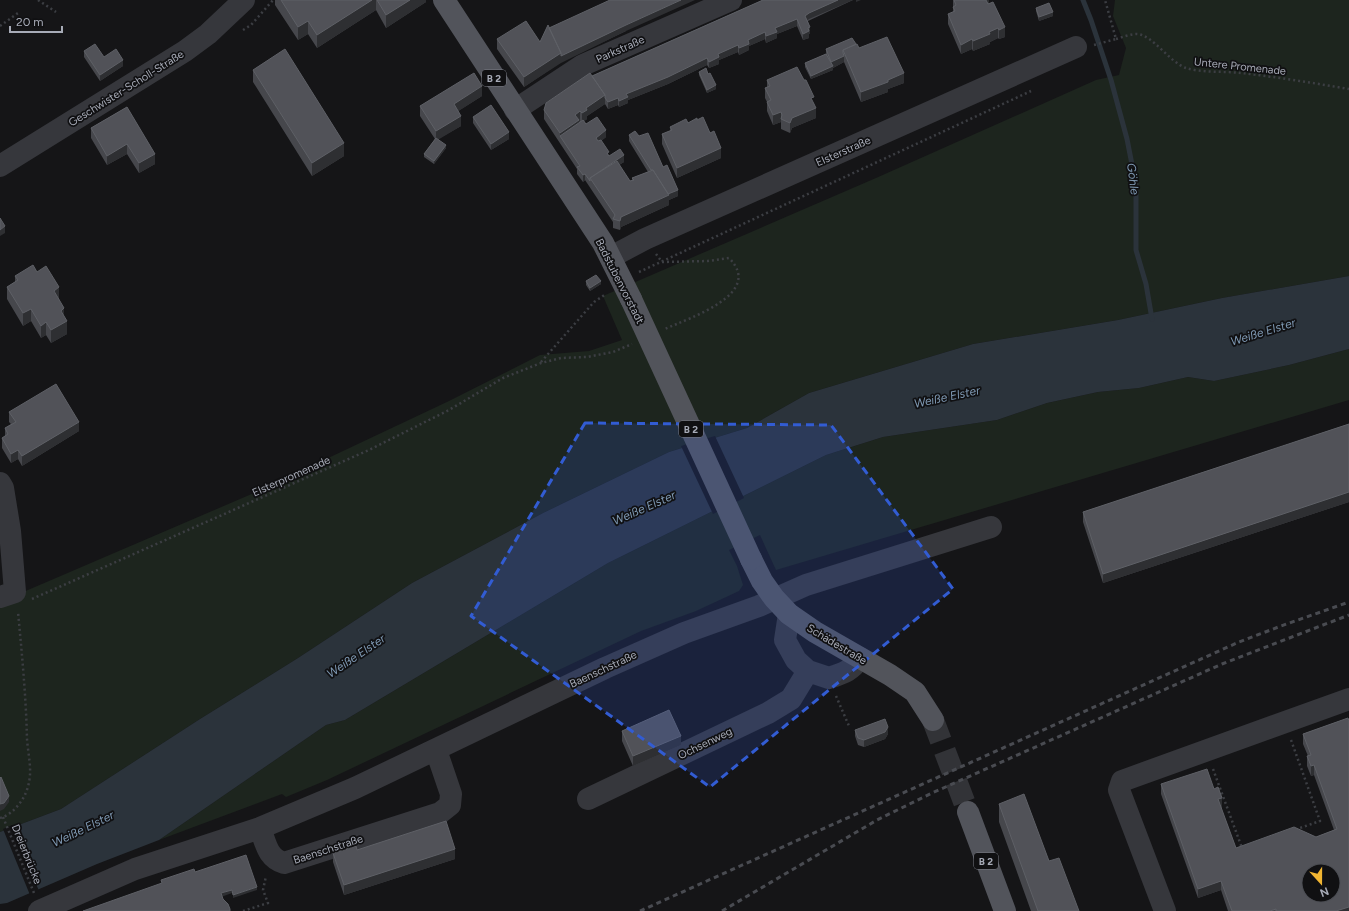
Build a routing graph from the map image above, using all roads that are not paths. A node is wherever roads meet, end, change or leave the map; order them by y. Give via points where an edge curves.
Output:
1 (244, 0) edge
2 (444, 0) edge
3 (731, 0) edge
4 (1083, 46) road end
5 (515, 110) junction
6 (0, 166) edge
7 (611, 257) junction
8 (0, 482) edge
9 (991, 527) dead end
10 (751, 559) joint
11 (16, 596) edge
12 (774, 598) junction
13 (789, 614) junction
14 (860, 658) junction
15 (808, 671) junction
16 (1349, 699) edge
17 (933, 720) tunnel mouth
18 (436, 750) junction
19 (588, 799) dead end
20 (968, 812) tunnel mouth
21 (260, 828) junction
22 (37, 902) edge
23 (1005, 911) edge
24 (1165, 911) edge

1 - 6 street, Geschwister-Scholl-Straße via 208,34 185,51
2 - 5 main road, Badstubenvorstadt / B 2
3 - 5 street, Parkstraße via 584,65
4 - 7 street, Elsterstraße via 646,239
5 - 7 main road, Badstubenvorstadt / B 2
7 - 10 main road, Badstubenvorstadt / B 2, bridge
8 - 11 street via 10,531
9 - 12 street, Baenschstraße via 827,578
10 - 12 main road, Schädestraße / B 2
12 - 13 main road, Schädestraße / B 2
12 - 18 street, Baenschstraße via 651,646
13 - 14 main road, Schädestraße / B 2
13 - 15 street via 786,640 796,660
14 - 15 street via 847,672 829,678
14 - 17 main road, Schädestraße / B 2 via 915,692
15 - 19 street, Ochsenweg via 791,699 779,706
16 - 24 street via 1122,781 1119,790
18 - 21 street, Baenschstraße via 356,788
18 - 21 street, Baenschstraße via 451,794 450,806 440,814 284,863 270,855
20 - 23 main road, B 2
21 - 22 street, Baenschstraße

